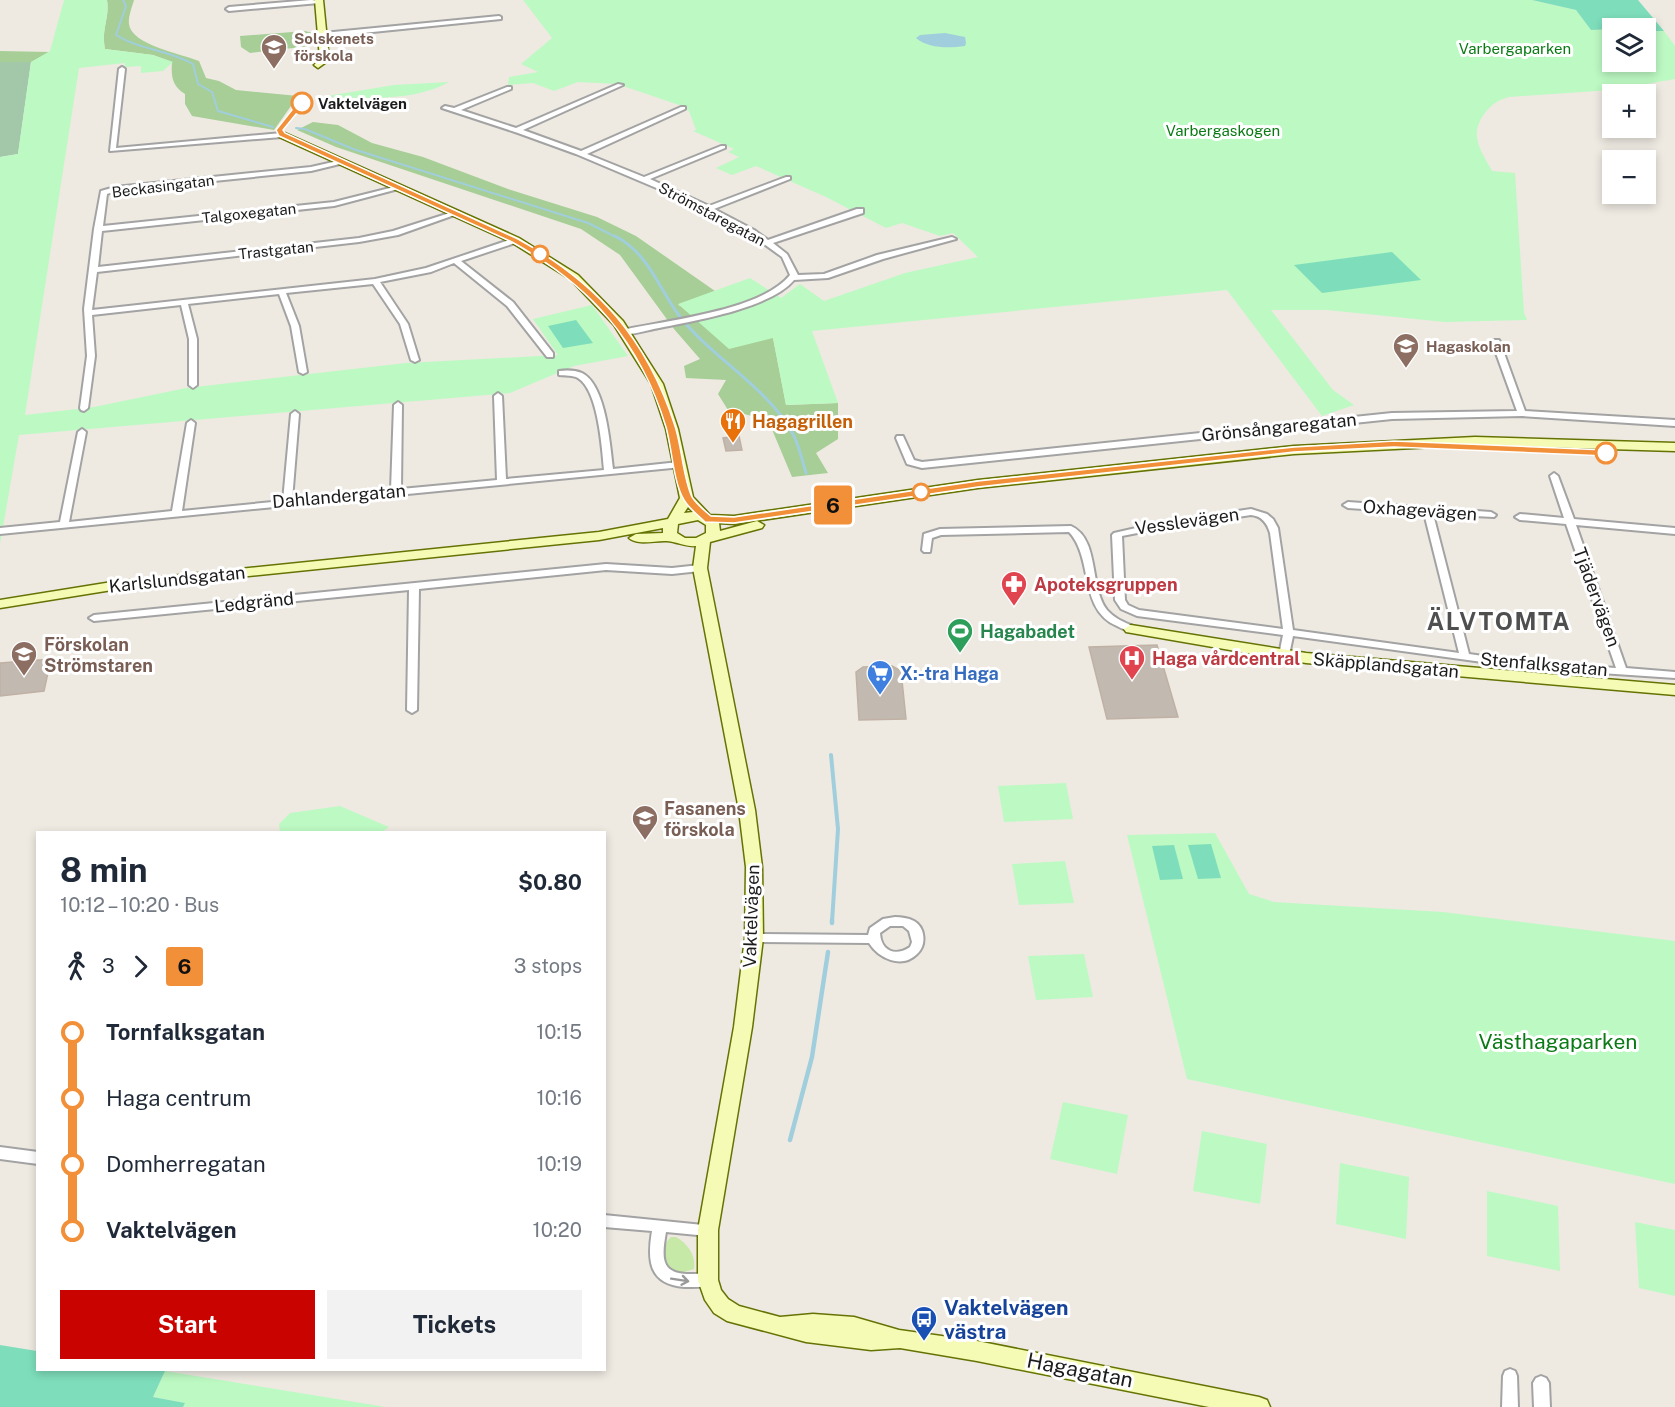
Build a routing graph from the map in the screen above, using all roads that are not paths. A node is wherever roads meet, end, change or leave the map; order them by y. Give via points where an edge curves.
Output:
1 (319, 1) edge
2 (230, 9) dead end
3 (499, 18) dead end
4 (323, 35) junction
5 (318, 65) dead end
6 (122, 69) dead end
7 (620, 85) dead end
8 (509, 88) dead end
9 (445, 108) dead end
10 (683, 108) dead end
11 (456, 110) junction
12 (517, 130) junction
13 (282, 135) joint
14 (723, 147) dead end
15 (583, 153) junction
16 (342, 162) junction
17 (788, 178) dead end
18 (644, 179) junction
19 (398, 188) junction
20 (707, 209) junction
21 (860, 211) dead end
22 (456, 213) junction
23 (98, 229) junction
24 (952, 239) dead end
25 (515, 240) junction
26 (767, 243) junction
27 (456, 261) junction
28 (93, 270) junction
29 (793, 278) junction
30 (375, 281) junction
31 (282, 292) junction
32 (184, 303) junction
33 (88, 313) junction
34 (625, 332) junction
35 (1496, 342) dead end
36 (550, 355) dead end
37 (415, 360) dead end
38 (303, 372) dead end
39 (562, 373) dead end
40 (193, 385) dead end
41 (498, 396) dead end
42 (398, 405) dead end
43 (84, 408) dead end
44 (1522, 413) junction
45 (295, 414) dead end
46 (191, 423) dead end
47 (1675, 423) edge
48 (82, 432) dead end
49 (900, 438) dead end
50 (1394, 444) junction
51 (1675, 447) edge
52 (1675, 457) edge
53 (1199, 459) junction
54 (679, 465) junction
55 (609, 471) junction
56 (1554, 476) dead end
57 (502, 482) junction
58 (396, 491) junction
59 (687, 498) junction
60 (287, 502) junction
61 (1348, 505) dead end
62 (1428, 511) junction
63 (177, 512) junction
64 (1491, 515) dead end
65 (1520, 517) dead end
66 (707, 519) junction
67 (64, 522) junction
68 (674, 522) junction
69 (1571, 523) junction
70 (0, 531) edge
71 (1675, 531) edge
72 (675, 539) junction
73 (706, 539) junction
74 (927, 550) dead end
75 (356, 562) junction
76 (700, 568) junction
77 (414, 586) junction
78 (0, 604) edge
79 (1129, 610) joint
80 (94, 618) dead end
81 (1131, 629) joint
82 (1288, 632) junction
83 (1284, 655) junction
84 (1465, 657) junction
85 (1622, 671) junction
86 (1675, 675) edge
87 (1675, 690) edge
88 (412, 710) dead end
89 (754, 938) junction
90 (872, 939) dead end
91 (0, 1154) edge
92 (36, 1158) edge
93 (606, 1221) edge
94 (660, 1226) junction
95 (708, 1230) junction
96 (708, 1280) junction
97 (1510, 1376) dead end
98 (1541, 1383) dead end
99 (1259, 1407) edge
100 (1510, 1407) edge
101 (1542, 1407) edge

1 - 2 street
1 - 4 street
3 - 4 street
4 - 5 street via 325,60
6 - 13 street via 112,150
7 - 12 street
8 - 11 street
9 - 11 street, Strömstaregatan
10 - 15 street
11 - 12 street, Strömstaregatan
12 - 15 street, Strömstaregatan
13 - 16 street
14 - 18 street
15 - 18 street, Strömstaregatan
16 - 19 street
16 - 23 street, Beckasingatan via 311,170 108,190 102,195
17 - 20 street
18 - 20 street, Strömstaregatan
19 - 22 street
19 - 23 street, Talgoxegatan via 334,204
20 - 26 street, Strömstaregatan
21 - 26 street
22 - 25 street
22 - 28 street, Trastgatan via 360,240
23 - 28 street, Beckasingatan
24 - 29 street via 825,276
25 - 27 street
25 - 34 street via 574,277
26 - 29 street, Strömstaregatan via 792,262
27 - 30 street
27 - 36 street via 510,304
28 - 33 street, Beckasingatan
29 - 34 street via 784,288 763,299
30 - 31 street
30 - 37 street via 404,324
31 - 32 street
31 - 38 street via 295,326
32 - 33 street
32 - 40 street via 193,339
33 - 43 street, Beckasingatan via 91,356
34 - 54 street via 660,392
35 - 44 street
39 - 55 street via 580,375 588,382 602,423
41 - 57 street
42 - 58 street
44 - 47 street, Grönsångaregatan
44 - 49 street, Grönsångaregatan via 1376,417 922,465 910,462
45 - 60 street
46 - 63 street
48 - 67 street
50 - 51 street via 1503,441
50 - 52 street
50 - 53 street
53 - 66 street via 978,484 734,520
53 - 73 street via 780,521
54 - 55 street, Dahlandergatan
54 - 59 street
55 - 57 street, Dahlandergatan
56 - 69 street
57 - 58 street, Dahlandergatan
58 - 60 street, Dahlandergatan
59 - 66 street
59 - 68 street
60 - 63 street, Dahlandergatan
61 - 62 street, Oxhagevägen
62 - 64 street, Oxhagevägen
62 - 84 street
63 - 67 street, Dahlandergatan
65 - 69 street
66 - 68 street, Karlslundsgatan via 692,516
66 - 73 street, Vaktelvägen via 715,529
67 - 70 street, Dahlandergatan
68 - 72 street via 669,530
68 - 75 street, Karlslundsgatan via 599,536
69 - 71 street
69 - 85 street, Tjädervägen
72 - 73 street, Karlslundsgatan via 693,543
72 - 75 street, Karlslundsgatan via 647,536 531,551
72 - 76 street, Vaktelvägen
73 - 76 street, Vaktelvägen
74 - 81 street, Skäpplandsgatan via 927,536 940,531 1071,529 1080,540 1100,610 1119,626
75 - 78 street, Karlslundsgatan via 112,586
76 - 77 street, Ledgränd via 672,571 606,567
76 - 89 street, Vaktelvägen via 747,810 754,867
77 - 80 street, Ledgränd
77 - 88 street
79 - 82 street, Stenfalksgatan
79 - 82 street, Vesslevägen via 1120,600 1116,541 1121,531 1257,513 1268,518 1275,533
81 - 83 street, Skäpplandsgatan
82 - 83 street, Vesslevägen
82 - 84 street, Stenfalksgatan
83 - 87 street, Skäpplandsgatan
84 - 85 street, Stenfalksgatan
85 - 86 street, Stenfalksgatan
89 - 90 street
89 - 95 street, Vaktelvägen
91 - 92 street
93 - 94 street
94 - 95 street
94 -> 96 street via 655,1259 658,1269 670,1279
95 - 96 street, Hagagatan
96 - 99 street, Hagagatan via 721,1306 749,1320 806,1333 871,1341 900,1339 977,1351
97 - 100 street
98 - 101 street

